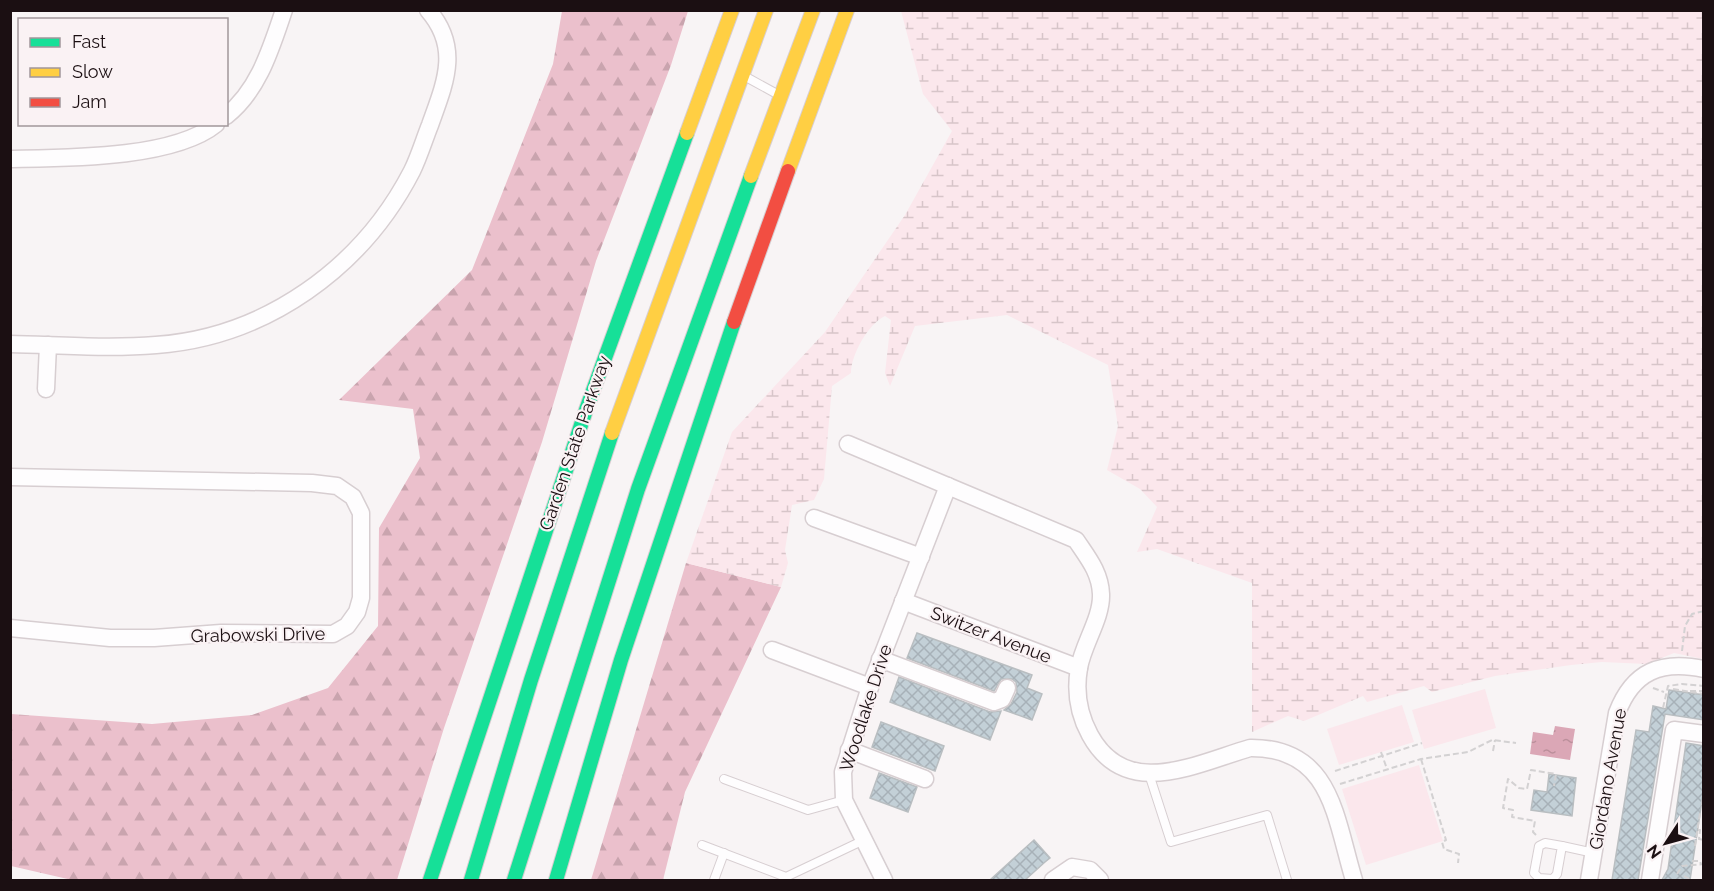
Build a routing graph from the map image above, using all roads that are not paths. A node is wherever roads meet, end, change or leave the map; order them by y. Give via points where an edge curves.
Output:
1 (284, 10) edge
2 (428, 10) edge
3 (732, 10) edge
4 (766, 10) edge
5 (813, 10) edge
6 (847, 10) edge
7 (742, 75) junction
8 (780, 96) junction
9 (228, 114) edge
10 (212, 126) edge
11 (10, 159) edge
12 (10, 344) edge
13 (48, 345) junction
14 (46, 389) dead end
15 (848, 444) dead end
16 (10, 477) edge
17 (948, 486) junction
18 (814, 518) dead end
19 (921, 557) junction
20 (903, 601) junction
21 (10, 628) edge
22 (772, 651) dead end
23 (880, 659) junction
24 (1079, 668) junction
25 (1704, 669) edge
26 (870, 687) junction
27 (1007, 688) dead end
28 (1704, 734) edge
29 (849, 750) junction
30 (1149, 774) junction
31 (724, 779) dead end
32 (925, 779) dead end
33 (844, 800) junction
34 (864, 840) junction
35 (702, 845) dead end
36 (1562, 846) junction
37 (1594, 853) junction
38 (724, 854) junction
39 (774, 877) edge
40 (430, 880) edge
41 (471, 880) edge
42 (514, 880) edge
43 (556, 880) edge
44 (714, 880) edge
45 (885, 880) edge
46 (1053, 880) edge
47 (1100, 880) edge
48 (1287, 880) edge
49 (1354, 880) edge
50 (1589, 880) edge
51 (1650, 880) edge

1 - 9 street via 258,78
2 - 13 street via 440,24 448,59 443,89 413,170 373,232 324,280 262,318 196,339 157,345
3 - 40 highway, Garden State Parkway via 586,410
4 - 7 highway, Garden State Parkway
5 - 8 highway
6 - 43 highway via 661,529
7 - 8 lane
7 - 41 highway, Garden State Parkway via 610,437
8 - 42 highway via 621,539
10 - 11 street via 176,144 64,158
12 - 13 street
13 - 14 street
15 - 17 street
16 - 21 street, Grabowski Drive via 337,486 353,497 361,513 362,587 357,612 347,626 333,634 221,633 110,638
17 - 19 street, Woodlake Drive
17 - 24 street via 1077,540 1097,570 1101,596
18 - 19 street
19 - 20 street, Woodlake Drive
20 - 23 street, Woodlake Drive
20 - 24 street, Switzer Avenue
22 - 26 street
23 - 26 street, Woodlake Drive
23 - 27 street via 994,702 1002,699
24 - 30 street via 1079,706 1094,742 1123,769
25 - 37 street, Giordano Avenue via 1680,665 1649,672 1623,698 1617,713
26 - 29 street, Woodlake Drive
28 - 51 street via 1674,730
29 - 32 street
29 - 33 street, Woodlake Drive via 842,786
30 - 48 lane via 1171,842 1267,815
30 - 49 street via 1162,774 1250,748 1293,755 1306,762 1325,785
31 - 33 lane via 808,810
33 - 34 street, Woodlake Drive
34 - 39 lane via 786,877
34 - 45 street, Woodlake Drive
35 - 38 lane
36 - 36 lane via 1555,878 1539,878 1534,873 1539,846
36 - 37 lane
37 - 50 street, Giordano Avenue
38 - 39 lane
38 - 44 lane
46 - 47 street via 1072,867 1090,870

